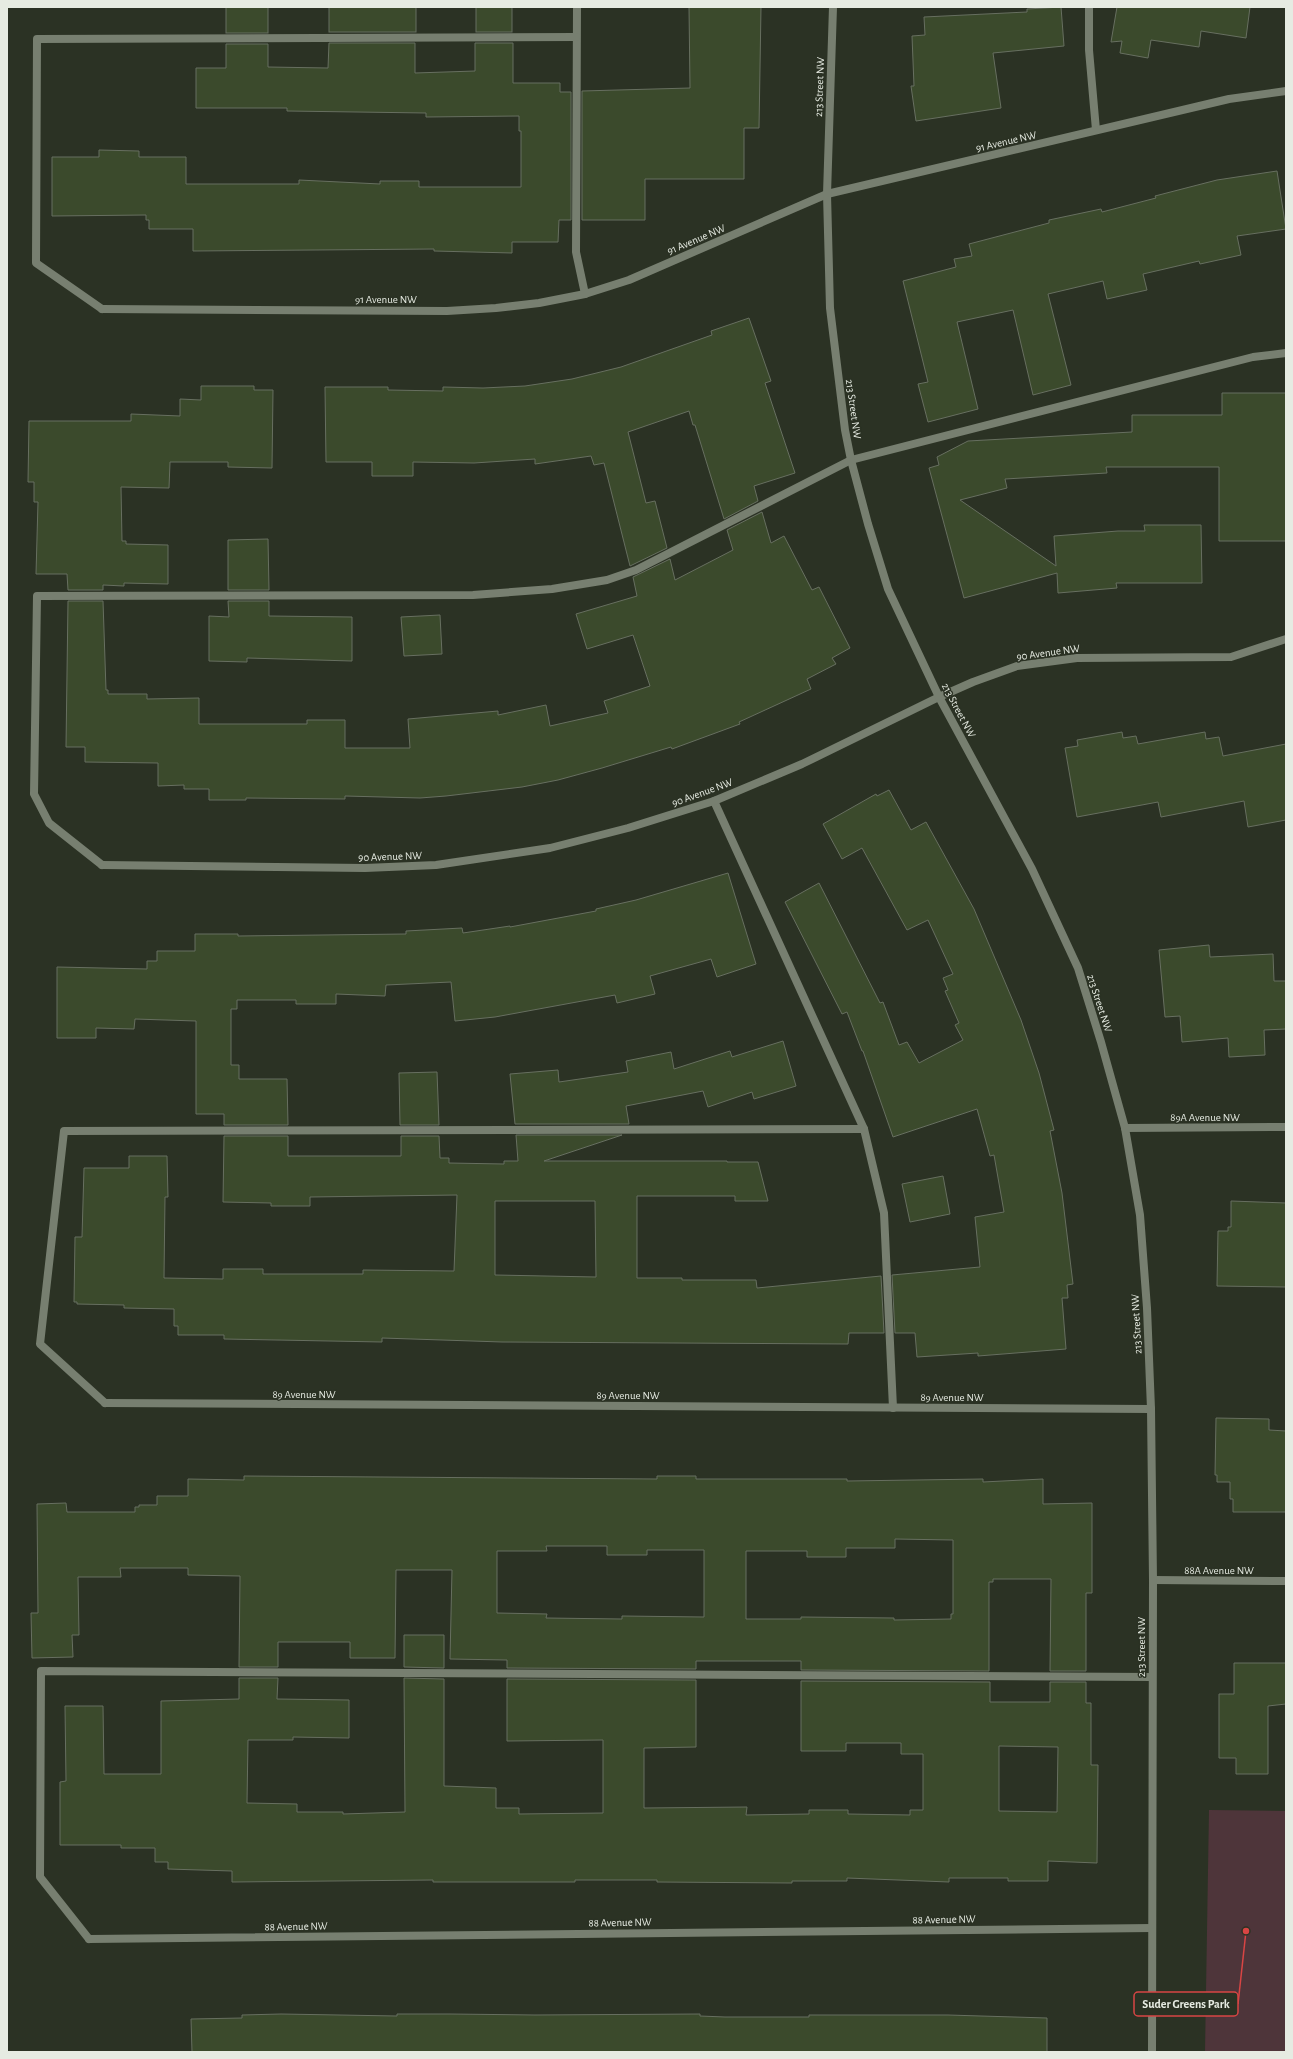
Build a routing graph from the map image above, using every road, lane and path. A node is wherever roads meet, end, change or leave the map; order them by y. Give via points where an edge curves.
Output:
1 (577, 7) edge
2 (833, 7) edge
3 (1089, 7) edge
4 (576, 37) junction
5 (1286, 91) edge
6 (1096, 130) junction
7 (827, 194) junction
8 (585, 294) junction
9 (1286, 353) edge
10 (851, 460) junction
11 (1286, 639) edge
12 (939, 697) junction
13 (714, 801) junction
14 (1286, 1127) edge
15 (1125, 1128) junction
16 (864, 1130) junction
17 (893, 1408) junction
18 (1151, 1409) junction
19 (1152, 1580) junction
20 (1286, 1581) edge
21 (1152, 1677) junction
22 (1152, 1928) junction
23 (1152, 2052) edge

1 - 4 street
2 - 7 street, 213 Street NW
3 - 6 street via 1089,50
4 - 8 street via 576,252
4 - 8 street, 91 Avenue NW via 38,39 36,263 102,309 447,311 539,303
5 - 6 street, 91 Avenue NW via 1229,99
6 - 7 street, 91 Avenue NW
7 - 8 street, 91 Avenue NW via 629,280
7 - 10 street, 213 Street NW via 830,308
9 - 10 street via 1253,357
10 - 12 street, 213 Street NW via 888,589
10 - 13 street, 90 Avenue NW via 636,570 607,580 552,589 474,595 38,596 34,794 49,823 102,865 365,868 436,865 550,848 628,828
11 - 12 street, 90 Avenue NW via 1231,657 1077,658 1017,666
12 - 13 street, 90 Avenue NW via 802,764
12 - 15 street, 213 Street NW via 1032,869 1078,968
13 - 16 street
14 - 15 street, 89A Avenue NW
15 - 18 street, 213 Street NW via 1140,1215
16 - 17 street via 884,1213
16 - 17 street, 89 Avenue NW via 64,1131 40,1344 105,1404
17 - 18 street, 89 Avenue NW
18 - 19 street, 213 Street NW
19 - 20 street, 88A Avenue NW
19 - 21 street, 213 Street NW
21 - 22 street, 213 Street NW
21 - 22 street, 88 Avenue NW via 41,1672 40,1877 89,1939
22 - 23 street, 213 Street NW

